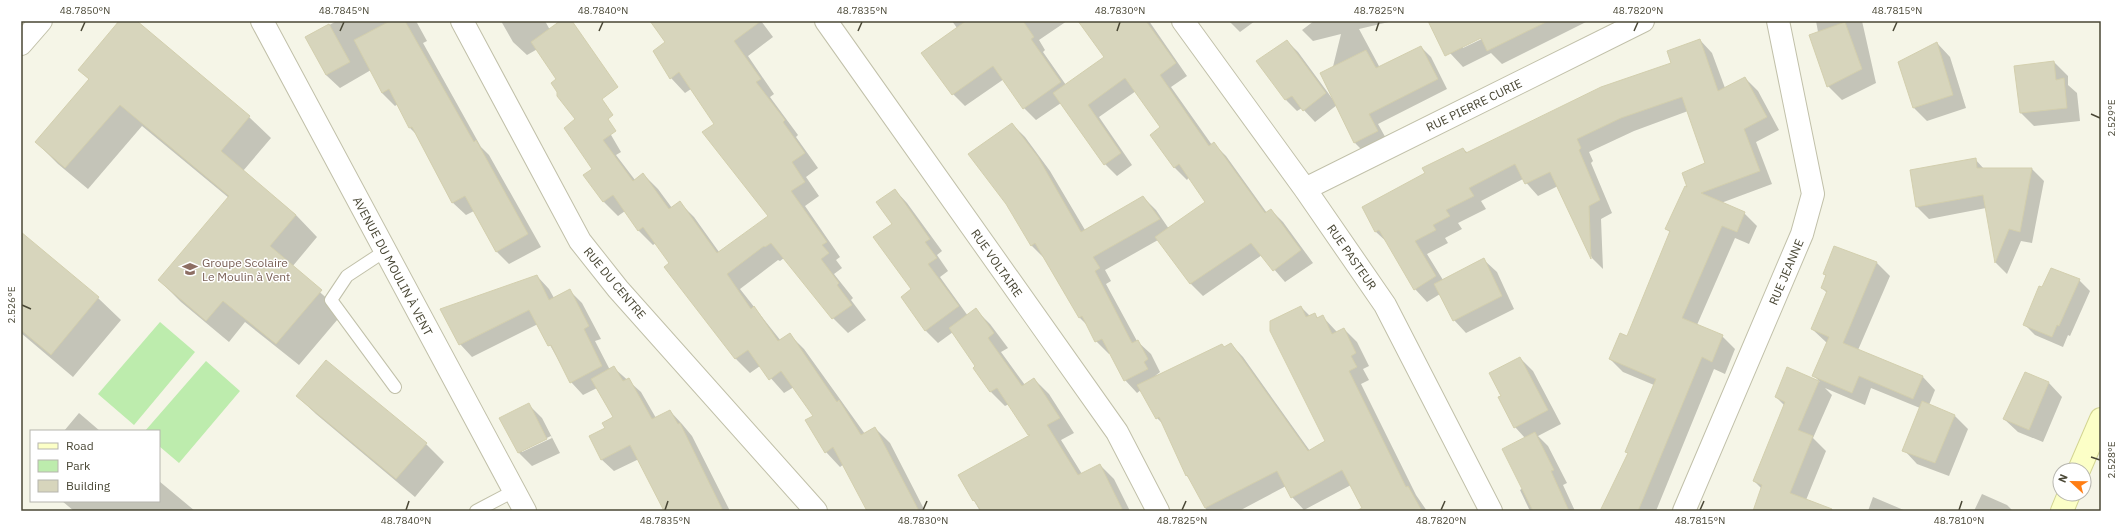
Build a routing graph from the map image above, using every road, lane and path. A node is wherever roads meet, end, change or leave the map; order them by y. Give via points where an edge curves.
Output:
1 (41, 21) edge
2 (262, 21) edge
3 (462, 21) edge
4 (826, 21) edge
5 (1183, 21) edge
6 (1643, 21) edge
7 (1778, 21) edge
8 (21, 44) edge
9 (1305, 189) junction
10 (385, 251) junction
11 (395, 387) dead end
12 (2101, 419) edge
13 (2095, 450) edge
14 (2085, 462) edge
15 (514, 491) junction
16 (476, 511) edge
17 (525, 511) edge
18 (816, 511) edge
19 (1158, 511) edge
20 (1491, 511) edge
21 (1684, 511) edge

1 - 8 street
2 - 10 street, AVENUE DU MOULIN À VENT
3 - 18 street, RUE DU CENTRE via 580,241 618,289
4 - 19 street, RUE VOLTAIRE via 1117,432
5 - 9 street, RUE PASTEUR
6 - 9 street, RUE PIERRE CURIE
7 - 21 street, RUE JEANNE via 1813,194 1802,234
9 - 20 street, RUE PASTEUR via 1385,305
10 - 11 lane via 347,276 331,300
10 - 15 street, AVENUE DU MOULIN À VENT
12 - 13 main road
13 - 14 main road
15 - 16 lane
15 - 17 street, AVENUE DU MOULIN À VENT

